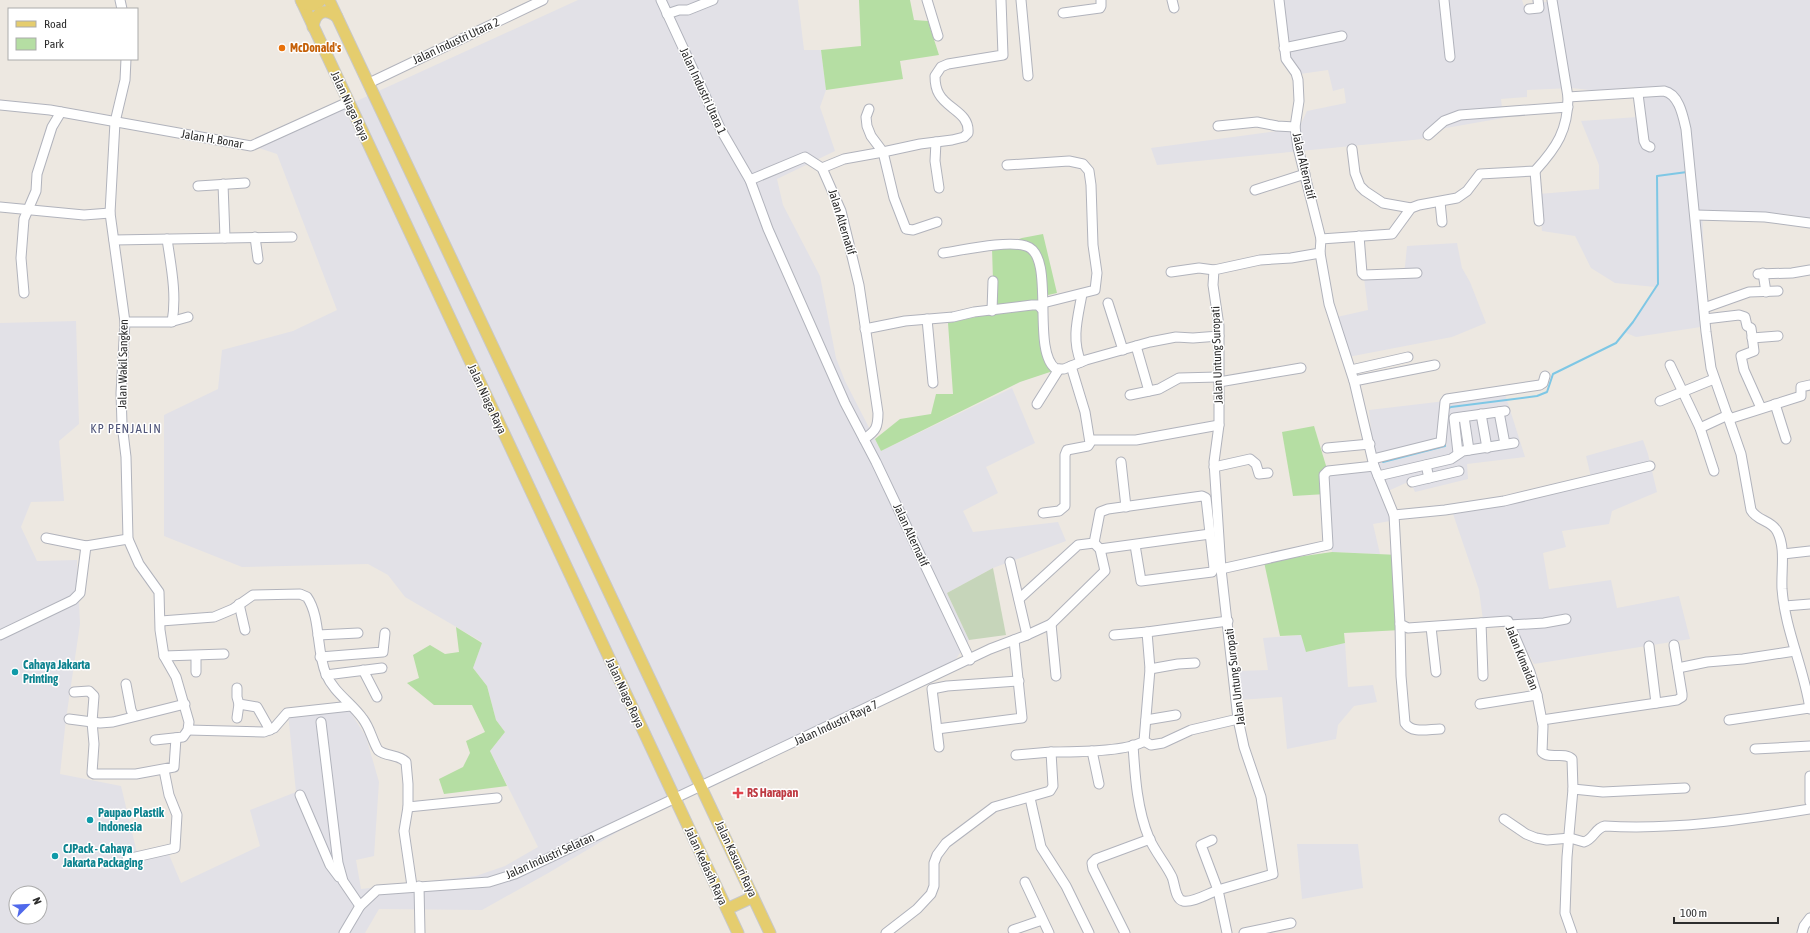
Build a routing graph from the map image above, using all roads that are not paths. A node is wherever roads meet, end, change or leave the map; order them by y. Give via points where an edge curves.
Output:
1 (321, 0) edge
2 (329, 0) edge
3 (543, 0) edge
4 (661, 0) edge
5 (713, 0) edge
6 (927, 0) edge
7 (1001, 0) edge
8 (1021, 0) edge
9 (1101, 0) edge
10 (1279, 0) edge
11 (1444, 0) edge
12 (1538, 0) edge
13 (1552, 0) edge
14 (301, 1) edge
15 (1529, 9) dead end
16 (1063, 13) dead end
17 (667, 14) junction
18 (337, 17) junction
19 (313, 27) junction
20 (938, 36) dead end
21 (1342, 36) dead end
22 (1284, 48) junction
23 (1450, 57) dead end
24 (126, 60) edge
25 (1028, 76) dead end
26 (369, 83) junction
27 (1638, 94) junction
28 (1568, 97) junction
29 (348, 102) junction
30 (0, 105) edge
31 (1568, 107) junction
32 (868, 109) dead end
33 (61, 112) junction
34 (115, 122) junction
35 (1218, 126) dead end
36 (1295, 127) junction
37 (1428, 135) dead end
38 (936, 142) junction
39 (1650, 147) dead end
40 (1352, 149) dead end
41 (883, 152) junction
42 (1007, 165) dead end
43 (822, 168) junction
44 (1535, 171) junction
45 (1305, 174) junction
46 (750, 180) junction
47 (245, 182) dead end
48 (223, 184) junction
49 (198, 186) dead end
50 (939, 188) dead end
51 (1255, 190) dead end
52 (1440, 202) junction
53 (0, 207) edge
54 (1411, 208) junction
55 (29, 210) junction
56 (110, 213) junction
57 (1696, 216) junction
58 (1539, 221) dead end
59 (937, 222) dead end
60 (1442, 222) dead end
61 (1810, 223) edge
62 (1359, 236) junction
63 (292, 237) dead end
64 (226, 238) junction
65 (255, 238) junction
66 (167, 239) junction
67 (114, 240) junction
68 (1322, 240) junction
69 (943, 253) dead end
70 (1320, 253) junction
71 (258, 258) dead end
72 (1214, 270) junction
73 (1810, 270) edge
74 (1171, 272) dead end
75 (1417, 273) dead end
76 (993, 281) dead end
77 (1778, 291) dead end
78 (1766, 292) junction
79 (24, 293) dead end
80 (1082, 294) junction
81 (1108, 303) dead end
82 (1042, 306) junction
83 (1704, 308) junction
84 (992, 311) junction
85 (188, 317) dead end
86 (1705, 319) junction
87 (928, 320) junction
88 (125, 322) junction
89 (172, 322) junction
90 (865, 329) junction
91 (1219, 336) junction
92 (1778, 336) dead end
93 (1752, 338) junction
94 (1136, 346) junction
95 (1124, 350) junction
96 (1408, 357) dead end
97 (1081, 362) junction
98 (1435, 365) dead end
99 (1670, 365) dead end
100 (1071, 366) junction
101 (1301, 368) dead end
102 (1059, 369) junction
103 (1351, 370) junction
104 (1545, 376) dead end
105 (1219, 379) junction
106 (1714, 379) junction
107 (1354, 381) junction
108 (933, 383) dead end
109 (1810, 385) edge
110 (1149, 391) junction
111 (1684, 392) junction
112 (1130, 395) dead end
113 (1660, 400) dead end
114 (1037, 404) dead end
115 (1774, 404) junction
116 (1761, 408) junction
117 (1481, 414) junction
118 (1728, 416) junction
119 (1464, 417) junction
120 (1219, 425) junction
121 (1700, 428) junction
122 (864, 439) junction
123 (1786, 439) dead end
124 (1090, 440) junction
125 (1370, 444) junction
126 (1327, 448) dead end
127 (1487, 448) junction
128 (1469, 450) junction
129 (1458, 453) junction
130 (1121, 462) dead end
131 (1373, 463) junction
132 (1426, 465) junction
133 (1650, 466) dead end
134 (1214, 467) junction
135 (1459, 471) dead end
136 (1714, 471) dead end
137 (1268, 474) dead end
138 (1378, 476) junction
139 (1428, 478) junction
140 (1412, 482) dead end
141 (1126, 507) junction
142 (1043, 513) dead end
143 (1394, 516) junction
144 (1210, 534) junction
145 (46, 538) dead end
146 (128, 540) junction
147 (1135, 545) junction
148 (86, 546) junction
149 (1096, 546) junction
150 (1810, 551) edge
151 (1783, 554) junction
152 (1010, 562) dead end
153 (1221, 569) junction
154 (1019, 600) junction
155 (239, 604) junction
156 (1810, 604) edge
157 (1785, 606) junction
158 (1566, 619) dead end
159 (161, 621) junction
160 (1228, 621) junction
161 (1481, 622) junction
162 (1051, 624) junction
163 (1400, 624) junction
164 (1510, 625) junction
165 (1431, 627) junction
166 (245, 630) dead end
167 (1147, 632) junction
168 (358, 633) dead end
169 (385, 633) dead end
170 (0, 635) edge
171 (318, 635) junction
172 (1027, 635) junction
173 (1114, 635) dead end
174 (1014, 640) junction
175 (1674, 645) dead end
176 (1649, 646) dead end
177 (1795, 651) junction
178 (224, 654) dead end
179 (164, 656) junction
180 (196, 656) junction
181 (320, 657) junction
182 (970, 660) junction
183 (1194, 663) dead end
184 (382, 668) dead end
185 (1678, 668) junction
186 (363, 670) junction
187 (1150, 670) junction
188 (196, 672) dead end
189 (1436, 672) dead end
190 (326, 675) junction
191 (1056, 676) dead end
192 (1482, 676) dead end
193 (1019, 681) junction
194 (126, 684) dead end
195 (237, 688) dead end
196 (74, 692) dead end
197 (1537, 695) junction
198 (377, 696) dead end
199 (1656, 703) junction
200 (184, 704) junction
201 (239, 704) junction
202 (1480, 704) dead end
203 (351, 706) junction
204 (1810, 708) edge
205 (1176, 715) dead end
206 (134, 716) junction
207 (237, 718) dead end
208 (69, 719) dead end
209 (1238, 719) junction
210 (1146, 720) junction
211 (1542, 720) junction
212 (1729, 720) dead end
213 (92, 722) junction
214 (321, 722) dead end
215 (937, 728) junction
216 (1440, 729) dead end
217 (188, 730) junction
218 (270, 730) junction
219 (176, 738) junction
220 (155, 740) dead end
221 (1144, 740) junction
222 (1133, 745) junction
223 (1810, 746) edge
224 (939, 747) dead end
225 (1755, 749) dead end
226 (1092, 751) junction
227 (1051, 752) junction
228 (1016, 755) dead end
229 (164, 770) junction
230 (1810, 776) edge
231 (1099, 784) dead end
232 (701, 785) junction
233 (1685, 788) dead end
234 (1573, 789) junction
235 (300, 795) dead end
236 (497, 798) dead end
237 (674, 798) junction
238 (1030, 798) junction
239 (1810, 802) edge
240 (408, 807) junction
241 (1810, 809) edge
242 (1504, 819) dead end
243 (1570, 838) junction
244 (1150, 840) junction
245 (1212, 840) dead end
246 (127, 859) dead end
247 (342, 881) junction
248 (1025, 882) dead end
249 (415, 886) junction
250 (1218, 890) junction
251 (754, 897) junction
252 (360, 906) junction
253 (727, 909) junction
254 (1810, 918) edge
255 (1042, 920) junction
256 (1292, 923) dead end
257 (1013, 930) dead end
258 (344, 933) edge
259 (420, 933) edge
260 (738, 933) edge
261 (770, 933) edge
262 (887, 933) edge
263 (1048, 933) edge
264 (1089, 933) edge
265 (1125, 933) edge
266 (1227, 933) edge
267 (1244, 933) edge
268 (1572, 933) edge
269 (1802, 933) edge

1 - 14 main road via 315,5
2 - 18 main road
3 - 26 street, Jalan Industri Utara 2
4 - 17 street, Jalan Industri Utara 1
5 - 17 street via 688,10
6 - 20 street
7 - 38 street via 1003,55 948,64 941,67 935,76 939,95 962,115 968,129 964,137
8 - 25 street
9 - 16 street via 1100,8
10 - 22 street, Jalan Alternatif
11 - 23 street
12 - 15 street via 1539,8
13 - 28 street
14 - 19 main road, Jalan Niaga Raya
17 - 46 street, Jalan Industri Utara 1 via 721,130
18 - 19 main road via 331,12 324,11 314,19
18 - 26 main road
19 - 29 main road, Jalan Niaga Raya
21 - 22 street
22 - 36 street, Jalan Alternatif via 1286,59 1298,80 1299,101
24 - 34 street, Jalan Wakil Sangken via 125,80
26 - 232 main road
27 - 28 street
27 - 39 street via 1644,141 1646,146
27 - 57 street via 1668,91 1674,96 1682,112
28 - 31 street
29 - 34 street, Jalan H. Bonar via 251,146
29 - 237 main road, Jalan Niaga Raya
30 - 33 street, Jalan H. Bonar
31 - 37 street via 1460,115 1444,121
31 - 44 street via 1562,136
32 - 41 street via 867,126
33 - 34 street, Jalan H. Bonar
33 - 55 street via 52,127
34 - 56 street, Jalan Wakil Sangken
35 - 36 street via 1257,122
36 - 45 street, Jalan Alternatif
38 - 41 street
38 - 50 street via 935,161
40 - 54 street via 1355,173 1365,191 1383,203
41 - 43 street via 844,159
41 - 59 street via 894,198 906,229 913,230
42 - 80 street via 1069,161 1087,168 1091,185 1097,280 1095,290
43 - 46 street via 803,157
43 - 90 street, Jalan Alternatif via 841,211 859,285
44 - 52 street via 1480,174 1460,196
44 - 58 street
45 - 51 street
45 - 68 street, Jalan Alternatif
46 - 122 street, Jalan Alternatif via 768,229 844,403
47 - 48 street
48 - 49 street
48 - 64 street
52 - 54 street
52 - 60 street
53 - 55 street
54 - 62 street via 1392,234
55 - 56 street via 84,215
55 - 79 street via 24,219 22,234
56 - 67 street, Jalan Wakil Sangken
57 - 61 street via 1766,217
57 - 83 street
62 - 68 street
62 - 75 street via 1364,275
63 - 65 street
64 - 65 street
64 - 66 street
65 - 71 street
66 - 67 street
66 - 89 street via 173,281
67 - 88 street, Jalan Wakil Sangken
68 - 70 street
69 - 82 street via 1014,244 1027,246 1035,254 1042,279
70 - 72 street via 1260,260
70 - 103 street via 1329,304
72 - 74 street via 1199,268
72 - 91 street, Jalan Untung Suropati via 1213,285
73 - 78 street via 1761,273
76 - 84 street
77 - 78 street
78 - 83 street via 1749,292
80 - 82 street
80 - 97 street via 1076,339
81 - 95 street
82 - 84 street
82 - 102 street via 1049,361
83 - 86 street
84 - 87 street
85 - 89 street
86 - 93 street via 1744,315 1747,326 1751,328
86 - 106 street
87 - 90 street via 905,321
87 - 108 street
88 - 89 street
88 - 146 street, Jalan Wakil Sangken via 121,393
90 - 122 street, Jalan Alternatif via 878,422 875,432
91 - 94 street via 1176,337
91 - 105 street, Jalan Untung Suropati
92 - 93 street
93 - 116 street via 1754,352 1741,356 1744,370
94 - 95 street
94 - 110 street
95 - 97 street
96 - 103 street
97 - 100 street
98 - 107 street
99 - 111 street
100 - 102 street
100 - 124 street via 1085,412
101 - 105 street
102 - 114 street
103 - 107 street
104 - 131 street via 1540,385 1447,399 1441,442
105 - 110 street via 1179,378 1165,387
105 - 120 street, Jalan Untung Suropati
106 - 111 street
106 - 118 street
107 - 125 street
109 - 115 street via 1801,387 1800,396
110 - 112 street
111 - 113 street
111 - 121 street
115 - 116 street
115 - 123 street
116 - 118 street
117 - 119 street
117 - 127 street
117 - 127 street via 1502,411 1510,444
118 - 121 street
118 - 151 street via 1741,454 1751,510 1756,516 1774,526 1782,543
119 - 128 street
119 - 129 street via 1451,419
120 - 124 street via 1136,440
120 - 134 street, Jalan Untung Suropati
121 - 136 street
122 - 182 street, Jalan Alternatif
124 - 142 street via 1088,446 1072,448 1066,452 1064,508
125 - 126 street
125 - 131 street
127 - 128 street
128 - 129 street
129 - 132 street via 1451,459
130 - 141 street
131 - 138 street
131 - 153 street via 1328,471 1324,475 1328,546
132 - 138 street
132 - 139 street
133 - 143 street via 1504,501
134 - 137 street via 1250,459 1256,464 1259,474
134 - 153 street, Jalan Untung Suropati
135 - 139 street
138 - 143 street
139 - 140 street
141 - 144 street via 1204,496 1207,499
141 - 149 street via 1100,512
143 - 163 street
144 - 147 street
144 - 147 street via 1214,568 1211,572 1141,581
145 - 148 street
146 - 148 street
146 - 159 street, Jalan Wakil Sangken via 139,564 159,592
147 - 149 street
148 - 170 street via 80,593 73,600
149 - 154 street via 1078,545
149 - 162 street, Jalan Industri Raya 7 via 1105,566 1104,572
150 - 151 street
151 - 157 street via 1782,589
152 - 154 street
153 - 160 street, Jalan Untung Suropati
154 - 172 street
155 - 159 street via 214,617
155 - 166 street
155 - 171 street via 252,595 300,594 309,600
156 - 157 street
157 - 177 street
158 - 164 street
159 - 179 street, Jalan Wakil Sangken
160 - 167 street
160 - 209 street, Jalan Untung Suropati
161 - 164 street, Jalan Kimaidan via 1506,620
161 - 165 street, Jalan Kimaidan
161 - 192 street
162 - 172 street, Jalan Industri Raya 7
162 - 191 street
163 - 165 street, Jalan Kimaidan via 1406,628
163 - 216 street via 1405,723 1408,728 1414,730
164 - 197 street, Jalan Kimaidan
165 - 189 street
167 - 173 street
167 - 187 street
168 - 171 street
169 - 181 street via 384,652
171 - 181 street
172 - 174 street, Jalan Industri Raya 7
174 - 182 street, Jalan Industri Raya 7
174 - 193 street
175 - 185 street
176 - 199 street
177 - 185 street
177 - 204 street
178 - 180 street
179 - 180 street
179 - 200 street via 174,672
180 - 188 street
181 - 190 street
182 - 232 street, Jalan Industri Raya 7
183 - 187 street
184 - 186 street
185 - 199 street via 1682,697
186 - 190 street
186 - 198 street
187 - 210 street
190 - 203 street via 333,687
193 - 215 street via 1022,718
193 - 215 street via 932,689
194 - 206 street
195 - 201 street via 236,697
196 - 213 street via 92,693
197 - 202 street
197 - 211 street, Jalan Kimaidan
199 - 211 street
200 - 206 street
200 - 217 street via 189,722
201 - 207 street
201 - 218 street via 257,707
203 - 218 street via 287,713
203 - 240 street via 364,719 378,750 406,762
204 - 212 street
205 - 210 street
206 - 213 street via 114,722
208 - 213 street
209 - 221 street via 1175,735 1163,743 1151,745
209 - 250 street, Jalan Untung Suropati via 1260,797 1273,874
210 - 221 street
211 - 234 street, Jalan Kimaidan via 1542,752 1548,755 1568,756 1572,759
213 - 229 street via 92,773 136,774
214 - 247 street via 334,840
215 - 224 street
217 - 218 street
217 - 219 street via 183,737
219 - 220 street
219 - 229 street via 175,766
221 - 222 street
222 - 226 street
222 - 244 street via 1140,808
223 - 225 street
226 - 227 street
226 - 231 street
227 - 228 street
227 - 238 street via 1052,789
229 - 246 street via 169,796 177,815 175,848
230 - 239 street
232 - 237 street, Jalan Industri Raya 7
232 - 251 main road, Jalan Kasuari Raya
233 - 234 street via 1603,792
234 - 243 street, Jalan Kimaidan
235 - 247 street via 330,865
236 - 240 street
237 - 249 street, Jalan Industri Selatan via 515,874 489,882
237 - 253 main road, Jalan Kedasih Raya
238 - 262 street via 994,807 946,843 934,863 934,886 931,894
238 - 264 street via 1041,847 1066,886
240 - 249 street via 404,831
241 - 243 street via 1683,826 1605,826 1600,827 1584,842
242 - 243 street via 1536,838
243 - 268 street, Jalan Kimaidan via 1565,913
244 - 250 street via 1173,879 1178,898 1182,901 1189,901
244 - 265 street via 1096,859 1092,863
245 - 250 street via 1202,845
247 - 252 street
248 - 255 street
249 - 252 street, Jalan Industri Selatan via 377,890
249 - 259 street
250 - 266 street
251 - 253 main road
251 - 261 main road, Jalan Kasuari Raya
252 - 258 street, Jalan Industri Selatan
253 - 260 main road, Jalan Kedasih Raya
254 - 269 street
255 - 257 street
255 - 263 street
256 - 267 street

